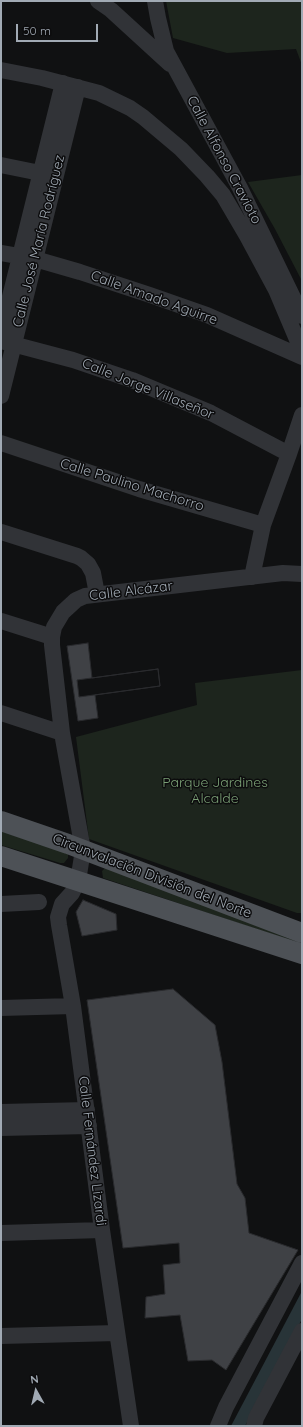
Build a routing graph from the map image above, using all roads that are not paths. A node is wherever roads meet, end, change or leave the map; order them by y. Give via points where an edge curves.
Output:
1 (98, 1) edge
2 (155, 1) edge
3 (174, 68) junction
4 (1, 70) edge
5 (70, 85) junction
6 (1, 165) edge
7 (230, 170) junction
8 (48, 174) junction
9 (233, 213) junction
10 (1, 253) edge
11 (28, 258) junction
12 (302, 316) edge
13 (1, 333) edge
14 (8, 343) edge
15 (302, 346) edge
16 (302, 357) edge
17 (1, 396) edge
18 (302, 415) edge
19 (1, 443) edge
20 (289, 454) junction
21 (263, 524) junction
22 (1, 532) edge
23 (302, 574) edge
24 (252, 577) junction
25 (96, 594) junction
26 (1, 621) edge
27 (52, 637) junction
28 (1, 713) edge
29 (62, 733) junction
30 (1, 821) edge
31 (83, 850) junction
32 (1, 856) edge
33 (78, 881) junction
34 (39, 902) dead end
35 (1, 904) edge
36 (300, 932) edge
37 (302, 954) edge
38 (73, 1006) junction
39 (1, 1008) edge
40 (87, 1110) junction
41 (1, 1112) edge
42 (89, 1126) junction
43 (1, 1128) edge
44 (102, 1230) junction
45 (1, 1232) edge
46 (302, 1263) edge
47 (302, 1331) edge
48 (117, 1333) junction
49 (1, 1336) edge
50 (131, 1426) edge
51 (218, 1426) edge
52 (254, 1426) edge

1 - 3 street
2 - 3 street, Calle Alfonso Cravioto via 166,51
3 - 7 street, Calle Alfonso Cravioto
4 - 5 street
5 - 8 street, Calle José María Rodríguez
5 - 9 street via 115,100 157,128 181,148 207,176 223,195
6 - 8 street
7 - 9 street
7 - 12 street, Calle Alfonso Cravioto
8 - 11 street, Calle José María Rodríguez
9 - 15 street via 276,290
10 - 11 street, Calle Amado Aguirre
11 - 13 street, Calle José María Rodríguez
11 - 14 street, Calle José María Rodríguez
11 - 16 street, Calle Amado Aguirre via 178,304
14 - 17 street, Calle José María Rodríguez
14 - 20 street, Calle Jorge Villaseñor via 73,360 138,382 211,413
18 - 20 street
19 - 21 street, Calle Paulino Machorro via 139,488
20 - 21 street
21 - 24 street
22 - 25 street via 81,558 91,568
23 - 24 street, Calle Alcázar via 284,573
24 - 25 street, Calle Alcázar
25 - 27 street, Calle Alcázar via 85,596 69,605 58,619
26 - 27 street
27 - 29 street, Calle Alcázar
28 - 29 street
29 - 31 street, Calle Alcázar
30 - 31 main road, Circunvalación División del Norte
31 - 33 street, Calle Alcázar
31 - 36 main road, Circunvalación División del Norte
32 - 33 main road, Circunvalación División del Norte
33 - 37 main road, Circunvalación División del Norte
33 - 38 street, Calle Fernández Lizardi via 62,904 58,917
34 - 35 street
38 - 39 street
38 - 40 street, Calle Fernández Lizardi
40 - 41 street
40 - 42 street, Calle Fernández Lizardi
42 - 43 street
42 - 44 street, Calle Fernández Lizardi
44 - 45 street
44 - 48 street, Calle Fernández Lizardi
46 - 51 street
47 - 52 street
48 - 49 street
48 - 50 street, Calle Fernández Lizardi

